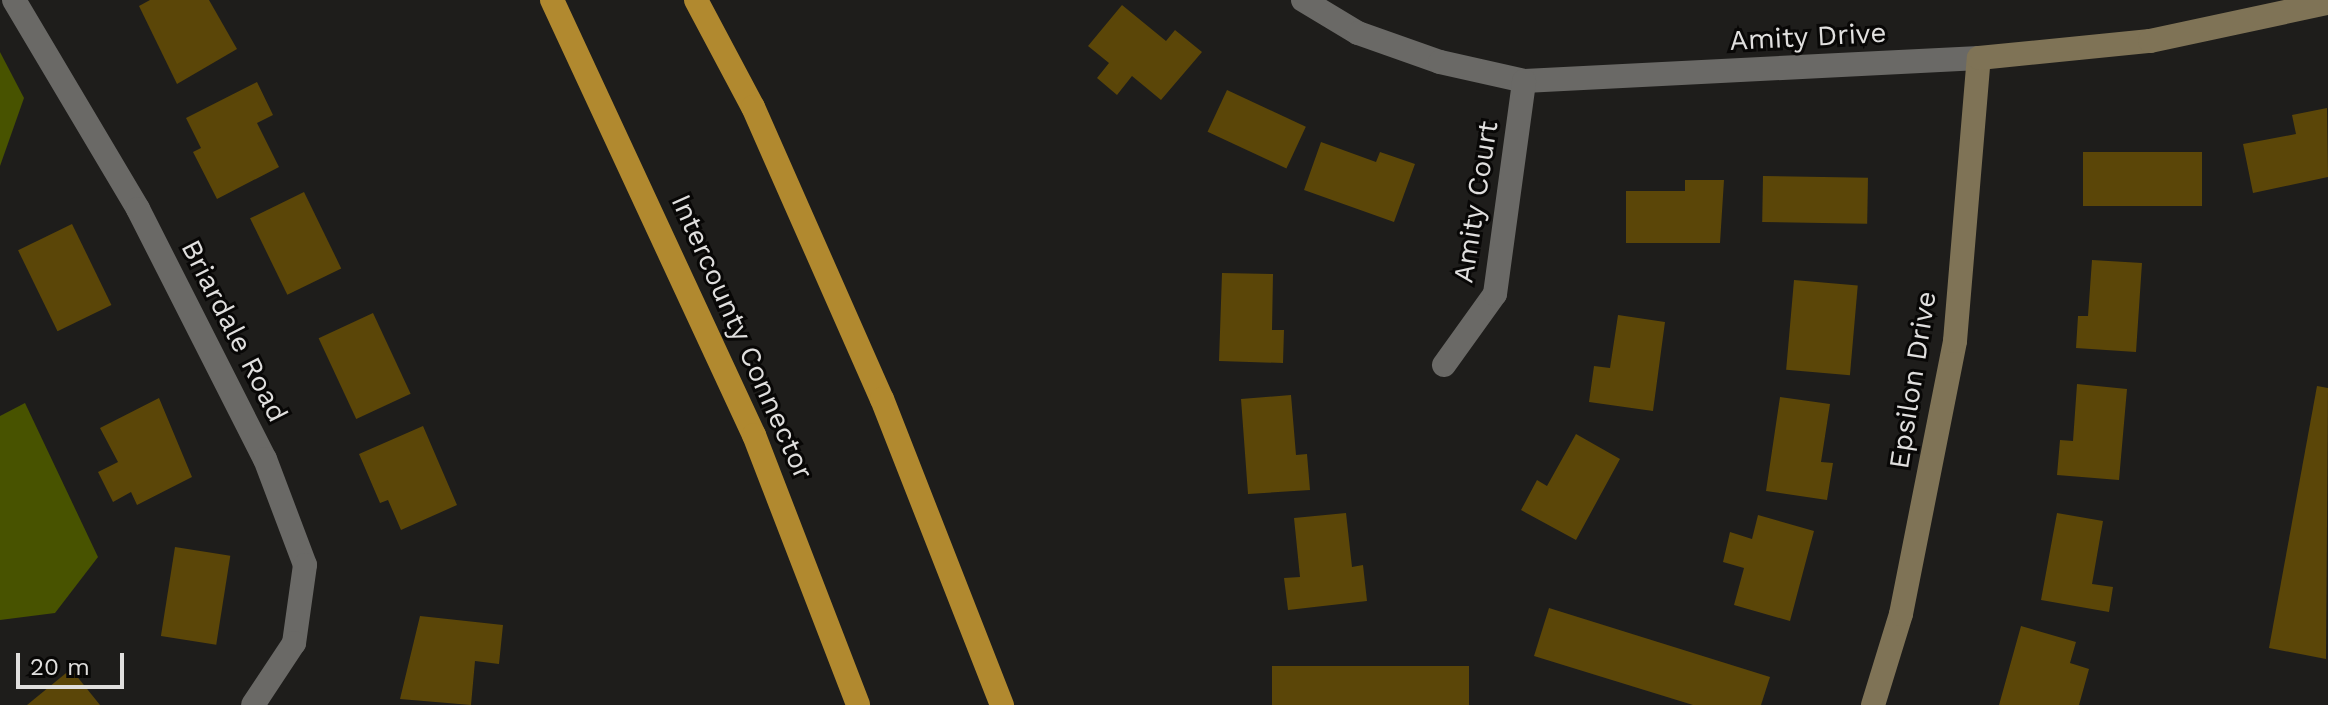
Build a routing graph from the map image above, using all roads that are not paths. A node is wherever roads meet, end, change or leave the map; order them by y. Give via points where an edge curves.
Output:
1 (14, 0) edge
2 (552, 0) edge
3 (696, 0) edge
4 (705, 0) edge
5 (1303, 0) edge
6 (2328, 3) edge
7 (1979, 58) junction
8 (1524, 81) junction
9 (753, 107) junction
10 (1444, 365) dead end
11 (253, 705) edge
12 (858, 705) edge
13 (1002, 705) edge
14 (1873, 705) edge

1 - 11 street, Briardale Road via 138,209 265,459 305,565 294,643 277,678
2 - 12 highway, Intercounty Connector via 754,435
3 - 9 highway
4 - 9 highway
5 - 8 street, Amity Drive via 1358,33 1440,62
6 - 7 street, Amity Drive via 2150,41
7 - 8 street, Amity Drive
7 - 14 street, Epsilon Drive via 1955,341 1901,614
8 - 10 street, Amity Court via 1495,294
9 - 13 highway via 882,399

